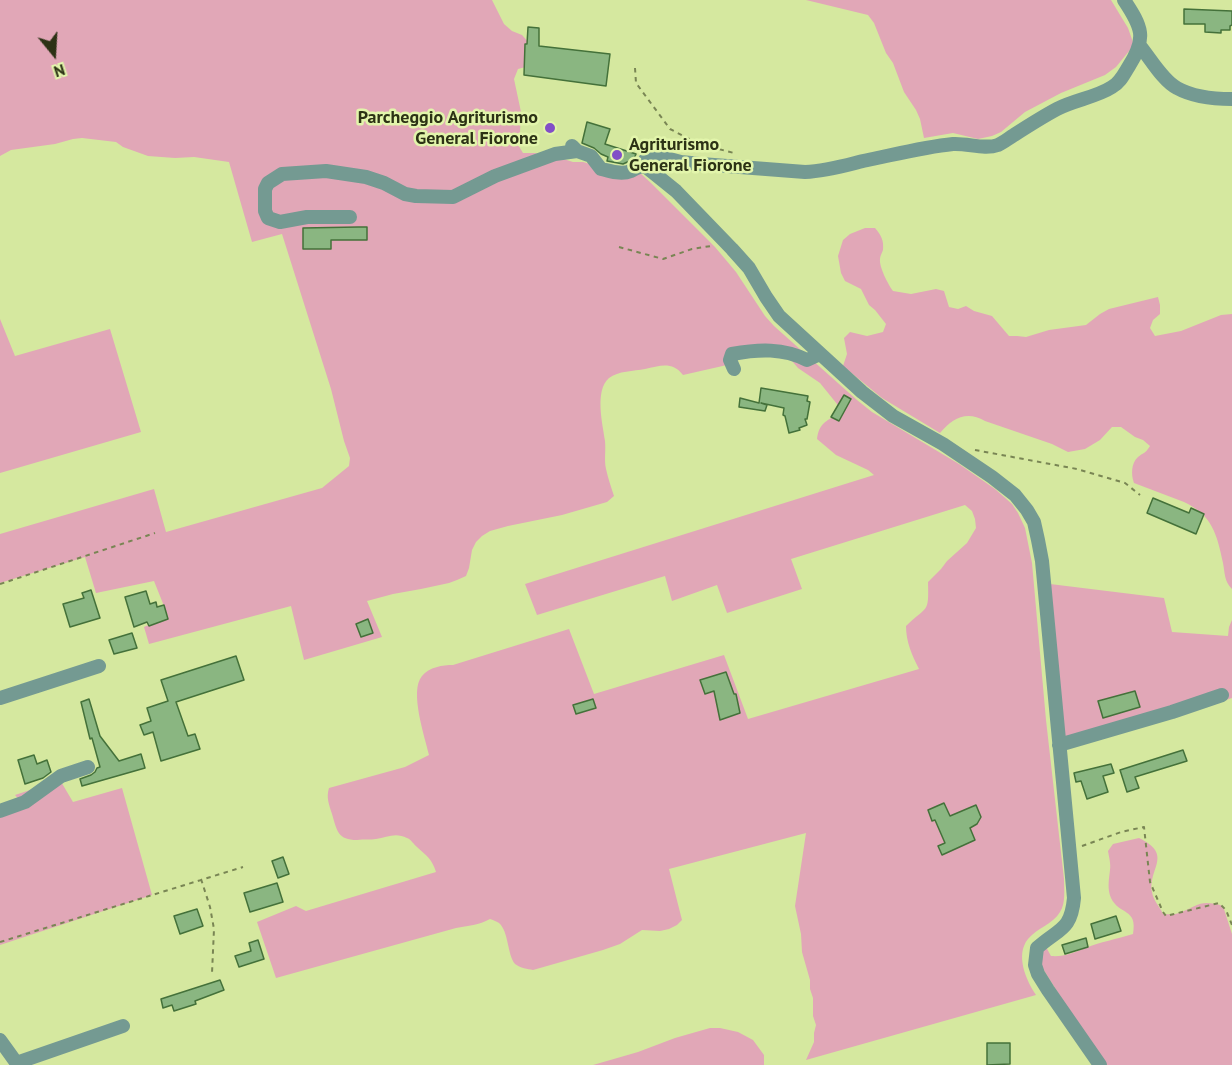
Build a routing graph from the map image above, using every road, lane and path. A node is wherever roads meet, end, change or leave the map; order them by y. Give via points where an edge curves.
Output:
1 (1124, 0) edge
2 (1140, 46) junction
3 (635, 68) dead end
4 (1232, 99) edge
5 (743, 154) dead end
6 (645, 166) junction
7 (350, 217) dead end
8 (725, 241) junction
9 (619, 247) dead end
10 (820, 354) junction
11 (734, 369) dead end
12 (974, 450) dead end
13 (1140, 495) dead end
14 (155, 533) dead end
15 (0, 584) edge
16 (99, 666) dead end
17 (1222, 695) dead end
18 (0, 698) edge
19 (1059, 745) junction
20 (88, 767) dead end
21 (0, 811) edge
22 (1070, 850) junction
23 (243, 867) dead end
24 (201, 879) junction
25 (1232, 926) edge
26 (0, 942) edge
27 (212, 973) dead end
28 (123, 1026) dead end
29 (0, 1040) edge
30 (17, 1064) edge
31 (1100, 1065) edge

1 - 2 street via 1138,25
2 - 4 street via 1175,88 1210,98
2 - 6 street via 1112,87 1060,107 997,145 942,145 823,171 701,164 654,155 645,158
3 - 5 path via 636,83 670,129 699,144
6 - 7 street via 622,173 601,169 591,156 574,148 495,176 453,196 405,194 366,177 326,171 282,174 265,189 268,218 280,222 307,217
6 - 8 street
8 - 9 path via 663,259
8 - 10 street via 749,268 779,316
10 - 11 street via 807,360 773,350 747,351 732,354
10 - 19 street via 876,404 992,477 1027,510 1040,550
12 - 13 path via 1077,469 1125,483
14 - 15 path
16 - 18 street
17 - 19 street
19 - 22 street
20 - 21 street via 61,776 25,802
22 - 25 path via 1144,827 1150,882 1166,916 1220,903
22 - 31 street via 1074,898 1070,920 1037,948 1035,965
23 - 24 path
24 - 26 path
24 - 27 path via 214,929
28 - 30 street
29 - 30 street

